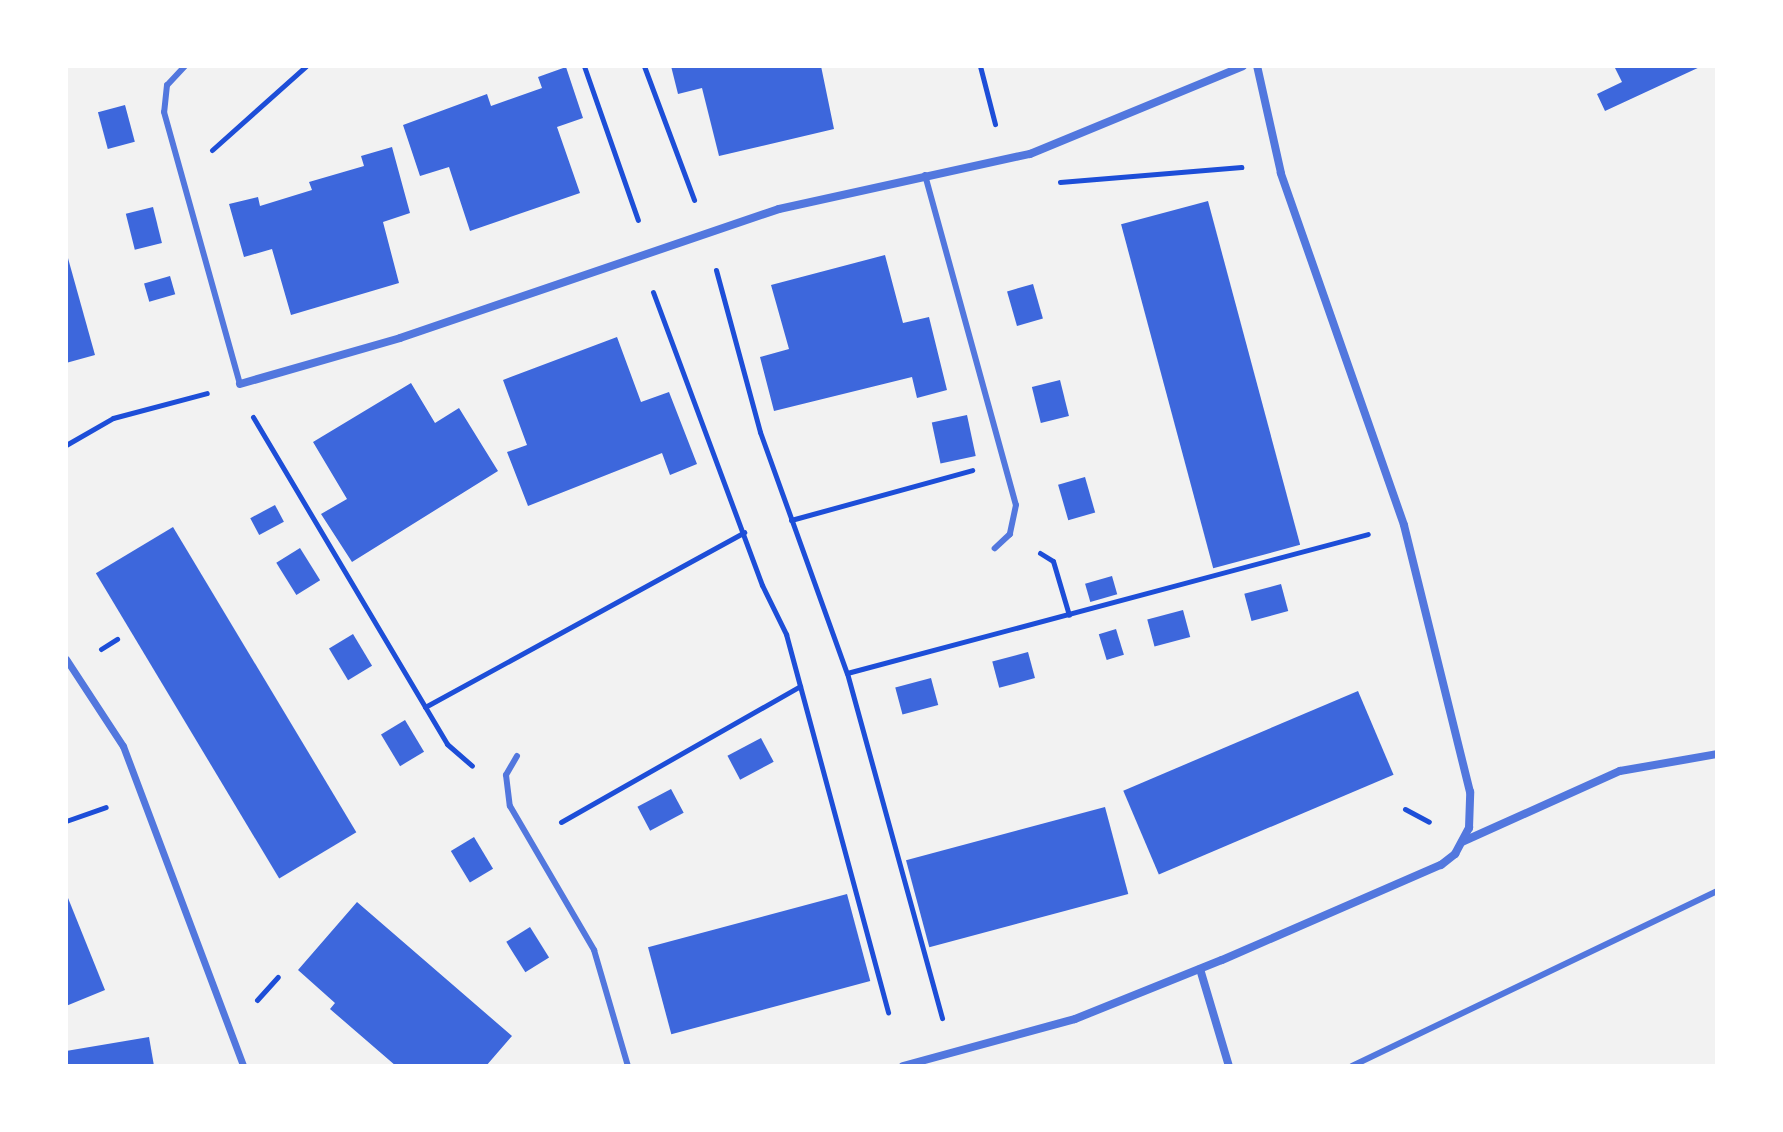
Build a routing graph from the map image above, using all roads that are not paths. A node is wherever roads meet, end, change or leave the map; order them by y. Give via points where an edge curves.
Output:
1 (185, 66) edge
2 (1243, 66) edge
3 (1257, 66) edge
4 (925, 175) junction
5 (240, 384) joint
6 (995, 548) dead end
7 (66, 659) edge
8 (1717, 754) edge
9 (517, 756) dead end
10 (1464, 842) junction
11 (1717, 891) edge
12 (1200, 969) junction
13 (243, 1066) edge
14 (628, 1066) edge
15 (903, 1066) edge
16 (1229, 1066) edge
17 (1352, 1066) edge

1 - 5 lane via 167,85 163,100
2 - 4 street via 1030,154
3 - 10 street via 1277,161 1404,525 1470,792 1472,811
4 - 5 street via 779,209 400,338
4 - 6 lane via 1016,505 1010,534
7 - 13 street via 123,746
8 - 10 street via 1620,771
9 - 14 lane via 506,775 510,806 594,950
10 - 12 street via 1430,871
11 - 17 lane
12 - 15 street via 1075,1019
12 - 16 street

